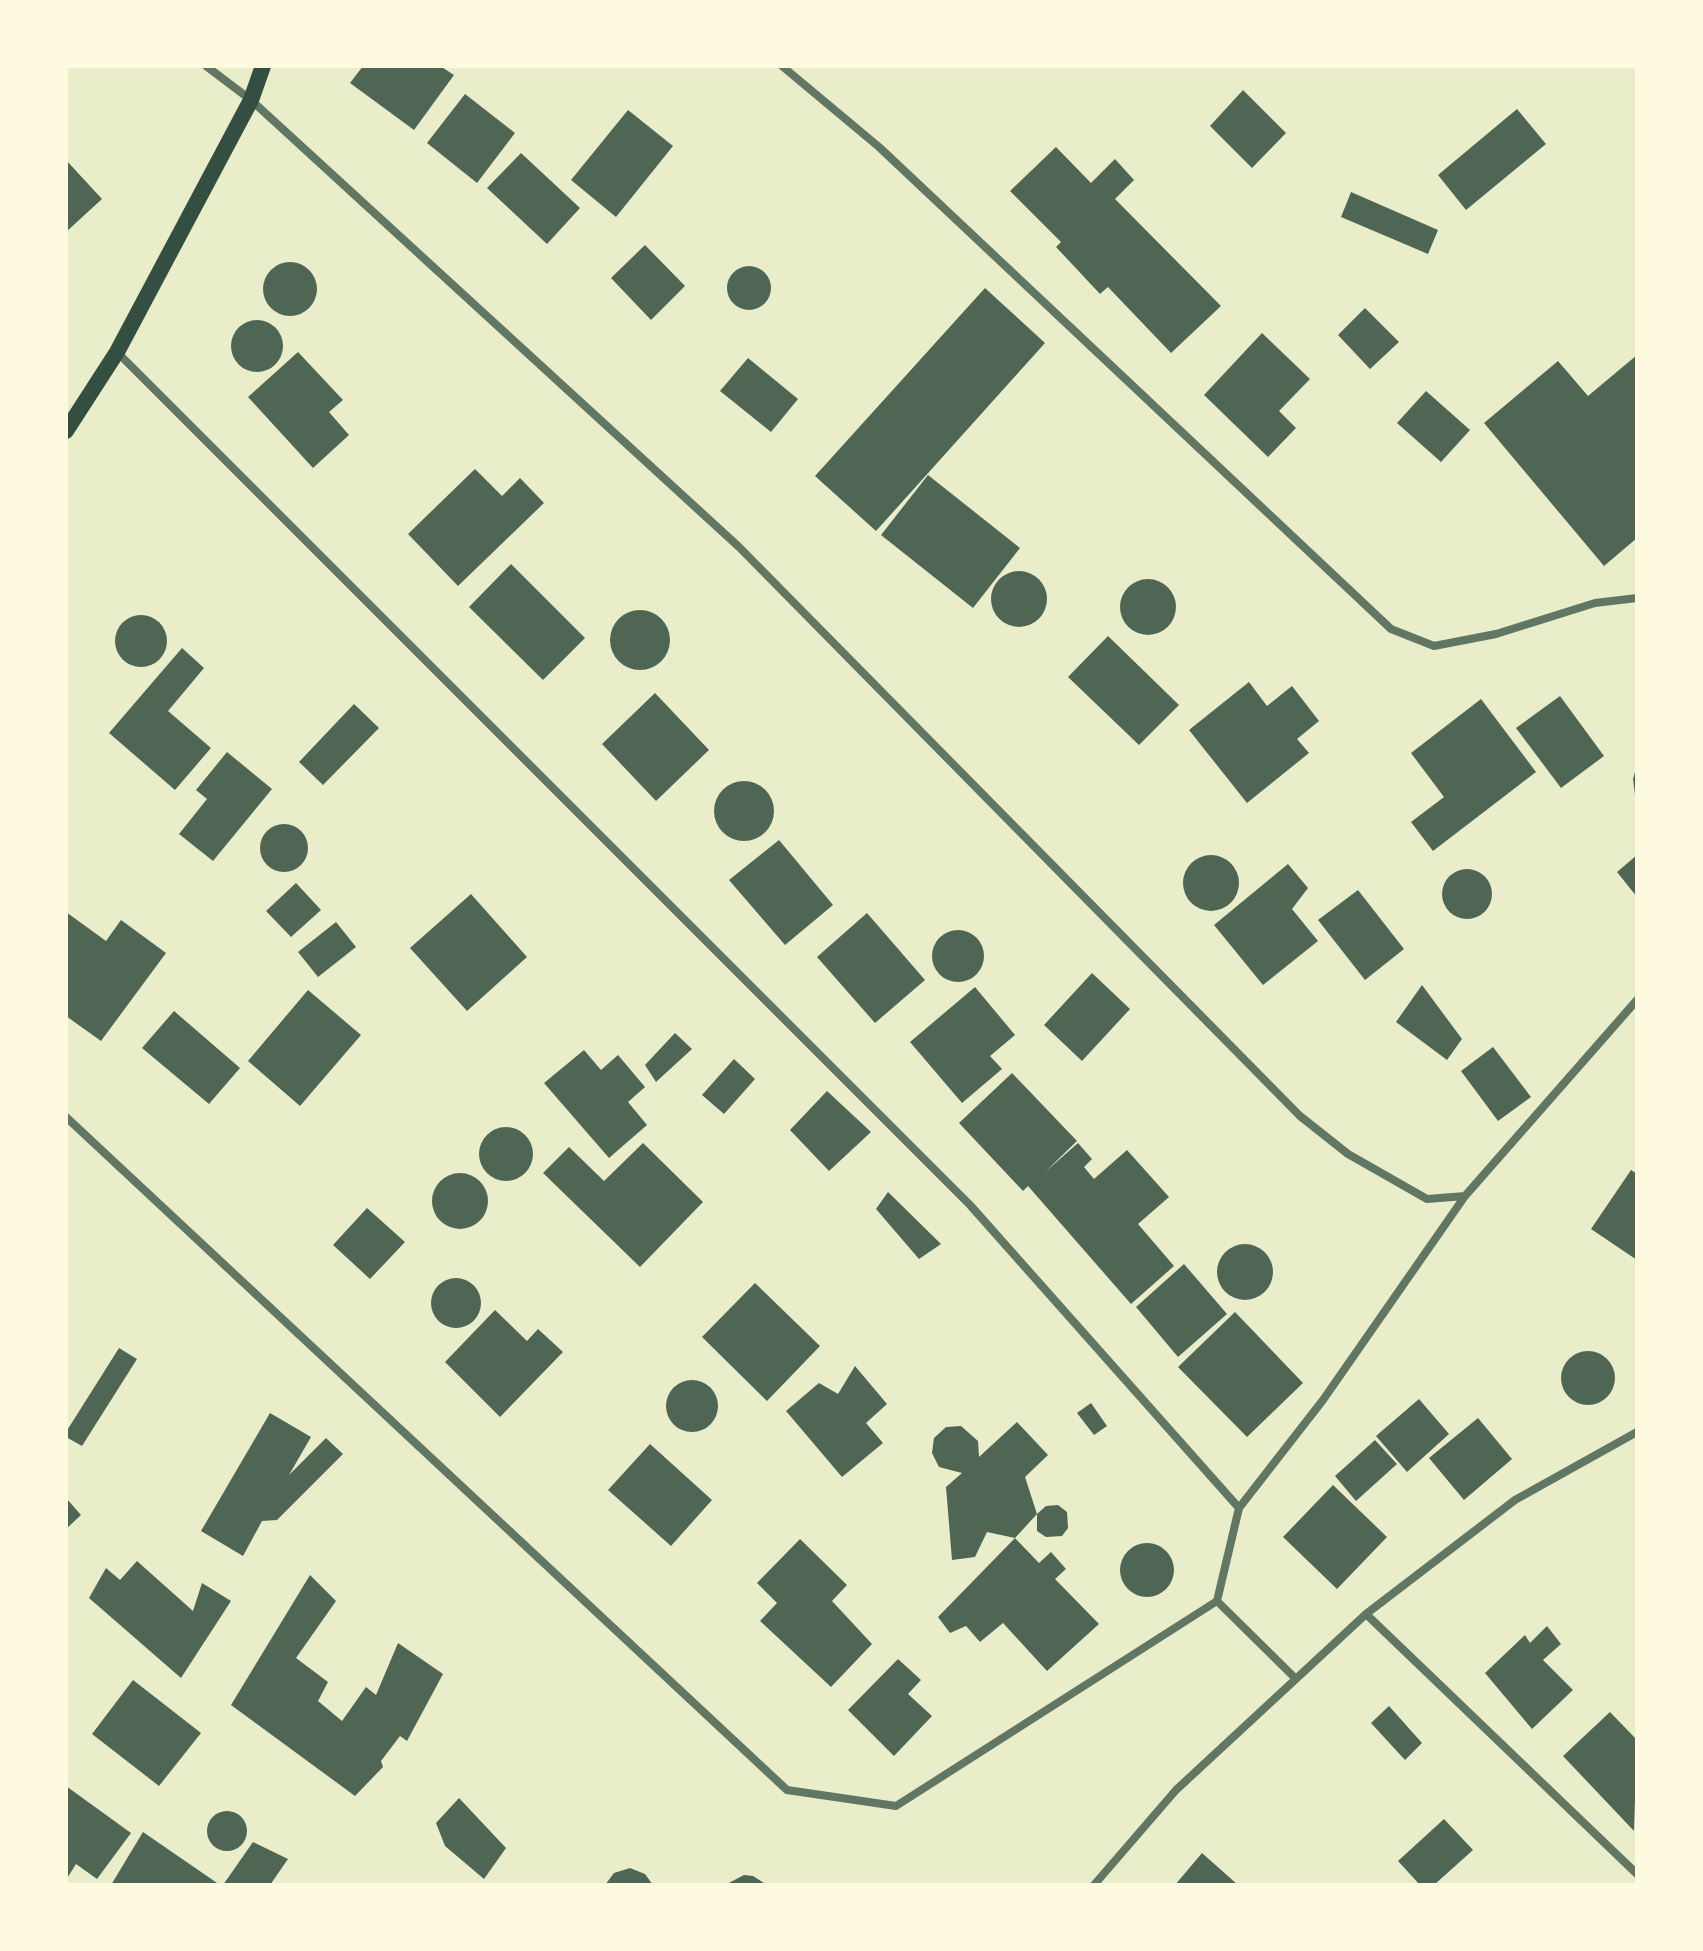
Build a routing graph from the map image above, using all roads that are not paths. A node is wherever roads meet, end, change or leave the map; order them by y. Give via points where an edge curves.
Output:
1 (206, 66) edge
2 (263, 66) edge
3 (782, 66) edge
4 (251, 100) junction
5 (117, 352) junction
6 (66, 431) edge
7 (1637, 598) edge
8 (1637, 1000) edge
9 (66, 1117) edge
10 (1465, 1196) junction
11 (1637, 1432) edge
12 (1239, 1508) junction
13 (1217, 1601) junction
14 (1366, 1614) junction
15 (1296, 1679) junction
16 (1637, 1874) edge
17 (1097, 1884) edge

1 - 4 street
2 - 4 main road
3 - 7 street via 879,147 1391,629 1434,646 1496,634 1595,603
4 - 5 main road
4 - 10 street via 739,547 1300,1116 1348,1154 1427,1199
5 - 6 main road
5 - 12 street via 970,1205
8 - 10 street
9 - 13 street via 787,1790 896,1806
10 - 12 street via 1323,1400
11 - 14 street via 1515,1500
12 - 13 street
13 - 15 street
14 - 15 street
14 - 16 street
15 - 17 street via 1176,1790

